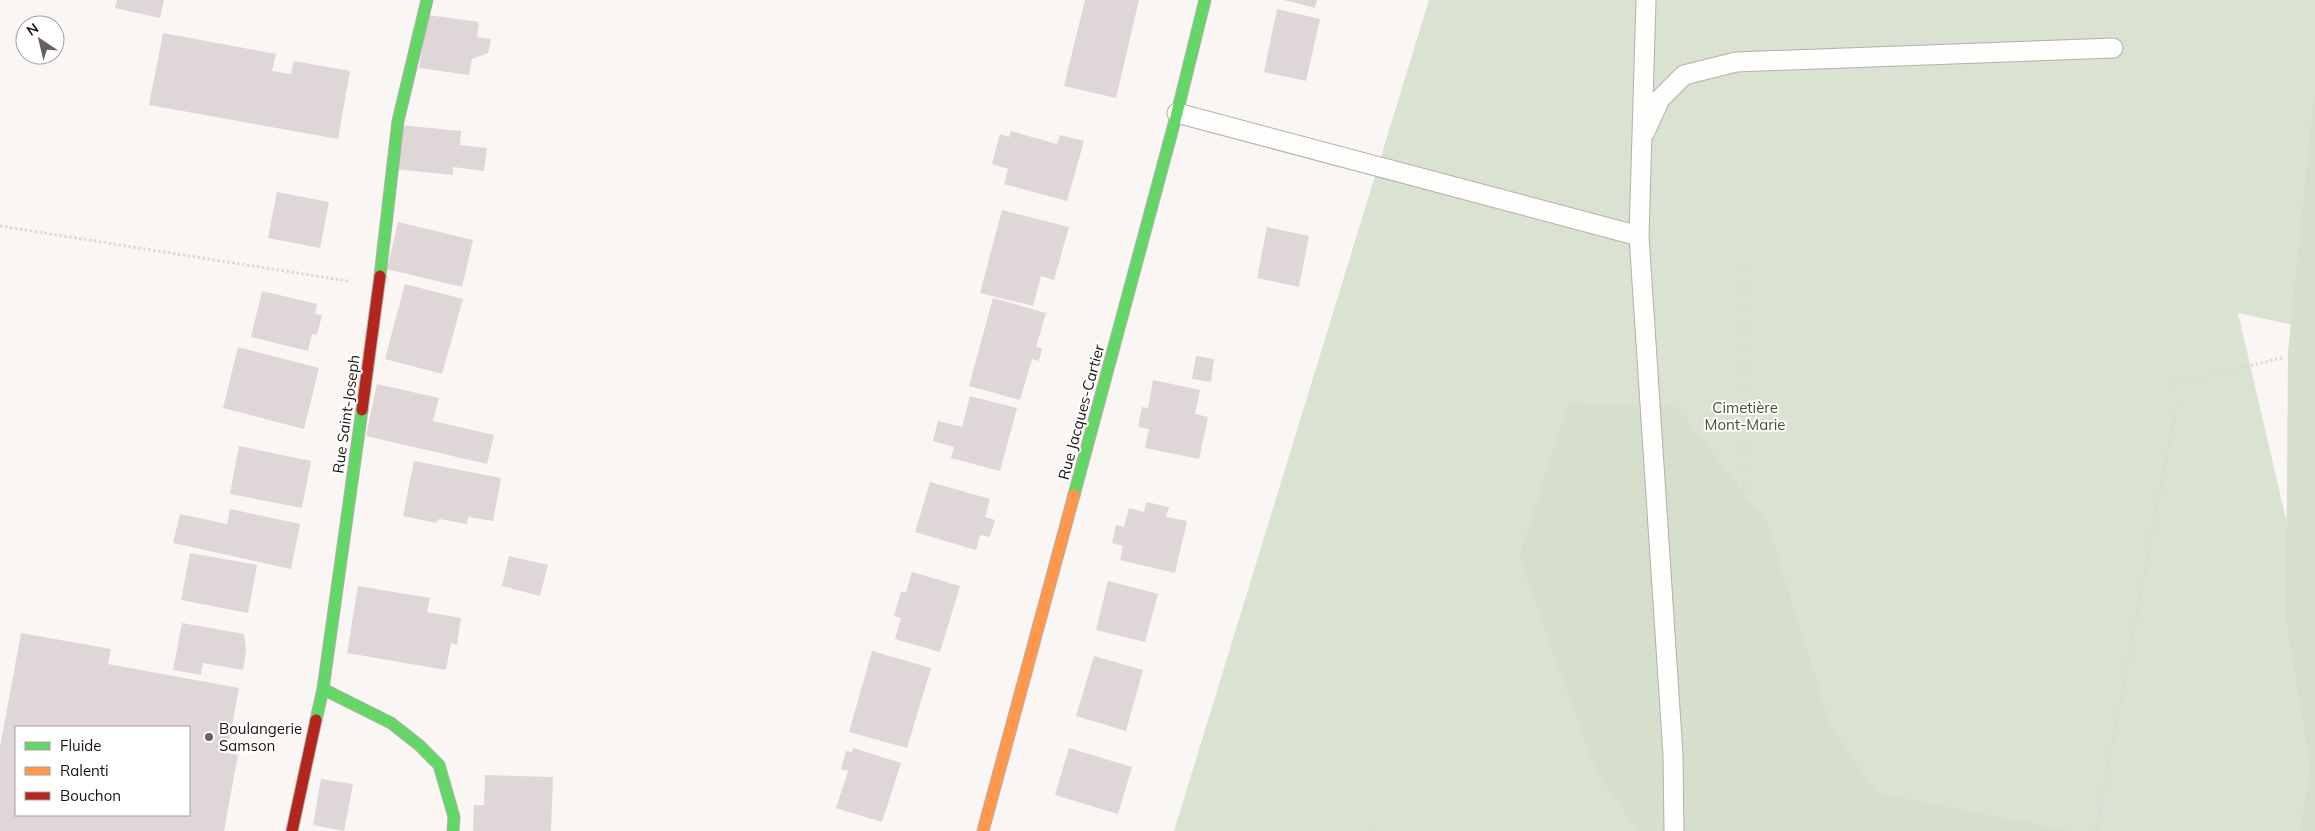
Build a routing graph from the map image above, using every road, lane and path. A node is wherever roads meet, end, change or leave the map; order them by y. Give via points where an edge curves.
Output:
1 (427, 0) edge
2 (1204, 0) edge
3 (1646, 0) edge
4 (2114, 48) dead end
5 (1177, 113) junction
6 (1642, 140) junction
7 (0, 226) edge
8 (1639, 236) junction
9 (1744, 264) dead end
10 (379, 286) junction
11 (2282, 358) dead end
12 (2168, 385) dead end
13 (2177, 402) dead end
14 (323, 689) junction
15 (292, 831) edge
16 (453, 831) edge
17 (983, 831) edge
18 (1674, 831) edge
19 (1773, 831) edge
20 (2096, 831) edge

1 - 10 street, Rue Saint-Joseph via 398,121
2 - 5 street, Rue Jacques-Cartier
3 - 6 lane
4 - 6 lane via 1736,62 1684,75 1660,99
5 - 8 lane
5 - 17 street, Rue Jacques-Cartier
6 - 8 lane
7 - 10 path
8 - 18 lane via 1673,755
9 - 19 path via 1744,762 1757,813
10 - 14 street, Rue Saint-Joseph
11 - 12 path
13 - 20 path
14 - 15 street, Rue Saint-Joseph
14 - 16 street via 391,723 419,744 439,765 454,817

